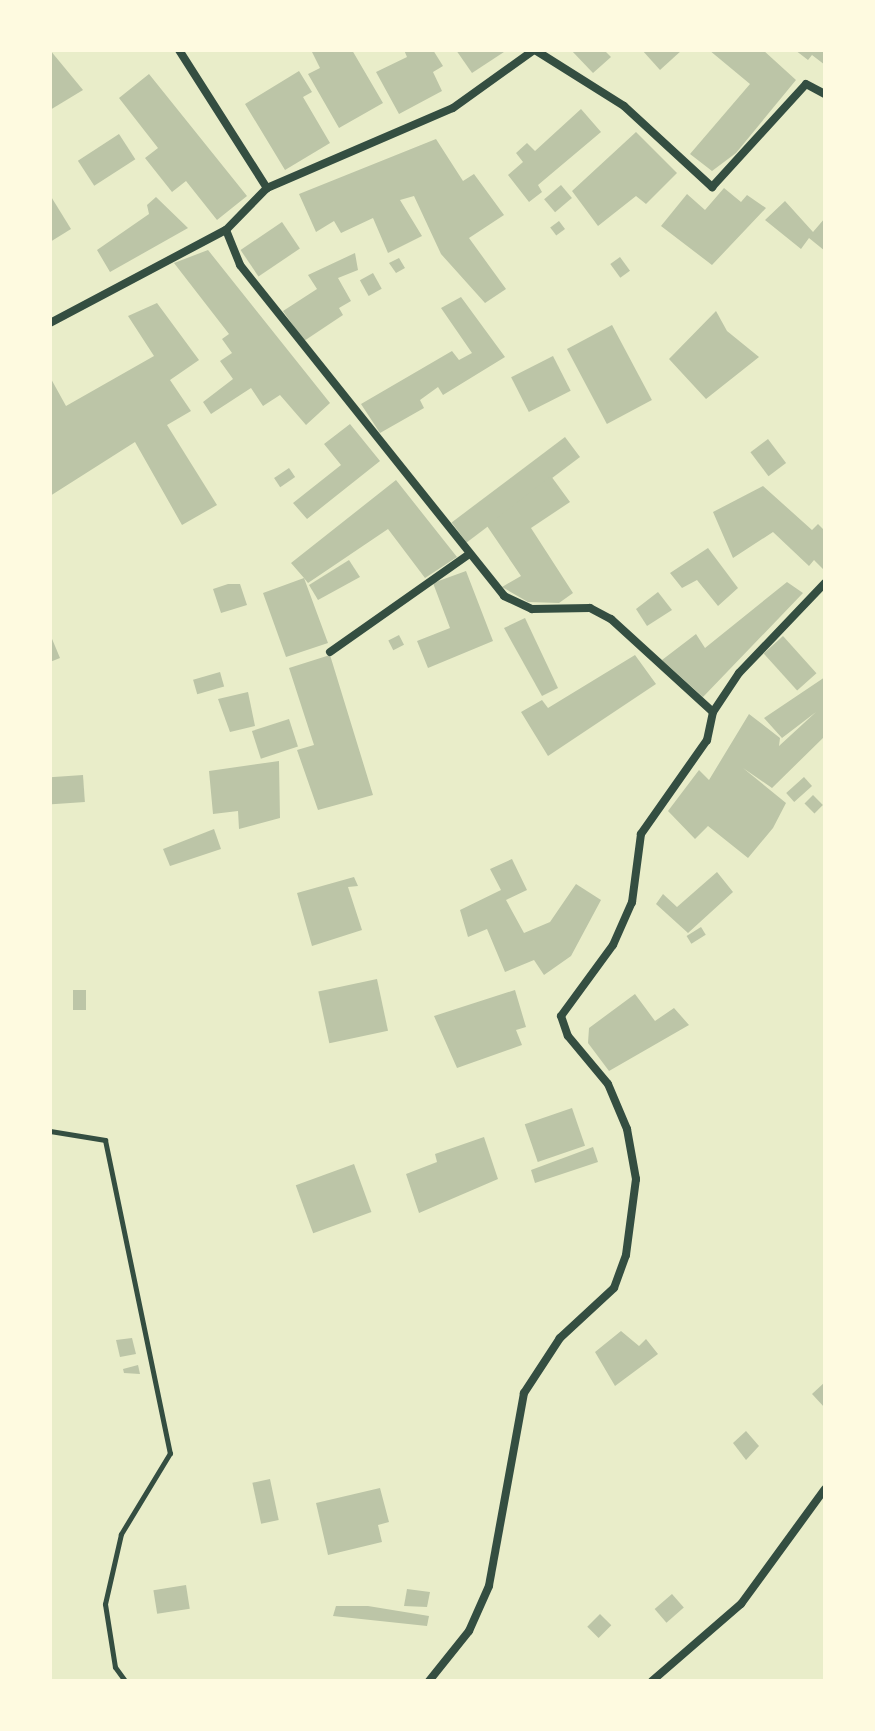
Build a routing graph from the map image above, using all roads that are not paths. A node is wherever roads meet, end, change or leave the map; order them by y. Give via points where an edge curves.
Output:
1 (179, 50) edge
2 (535, 50) edge
3 (825, 94) edge
4 (267, 188) junction
5 (226, 230) junction
6 (50, 323) edge
7 (468, 555) junction
8 (825, 583) edge
9 (330, 652) dead end
10 (713, 712) junction
11 (825, 1489) edge
12 (429, 1681) edge
13 (652, 1681) edge

1 - 4 street
2 - 3 street via 624,106 712,187 806,84
2 - 4 street via 453,108
4 - 5 street
5 - 6 street
5 - 7 street via 240,265
7 - 9 street
7 - 10 street via 520,605 551,613 590,608 611,619
8 - 10 street
10 - 12 street via 707,740 641,834 632,902 613,945 561,1016 568,1036 608,1084 627,1129 636,1179 626,1255 614,1288 560,1338 524,1393 489,1586 469,1631
11 - 13 street via 731,1615

